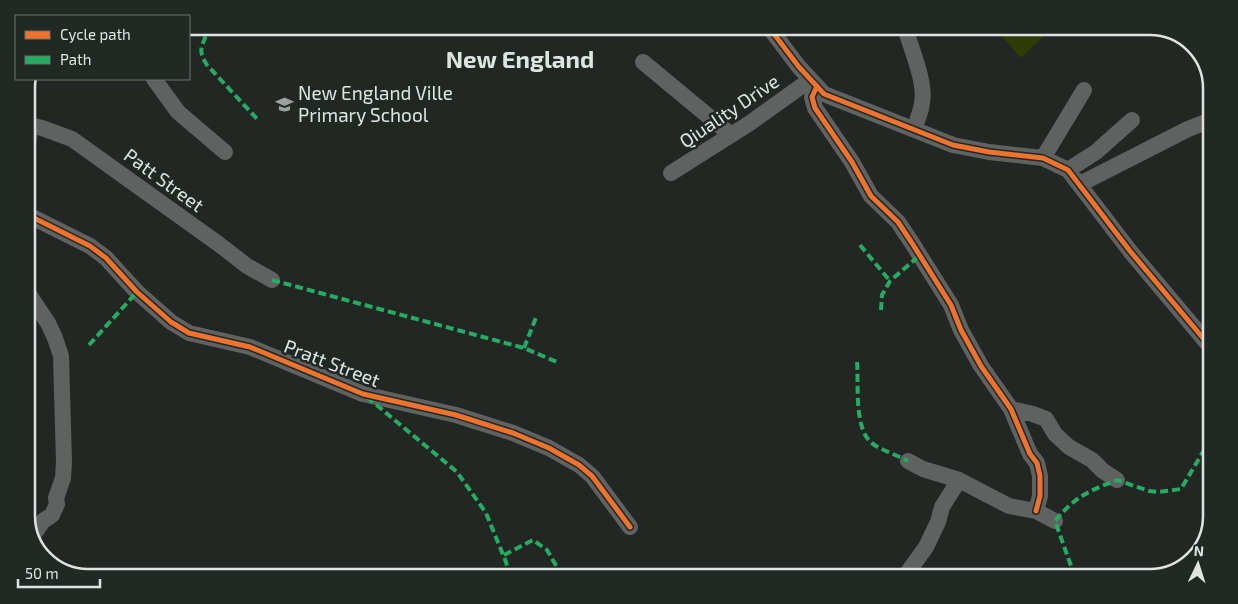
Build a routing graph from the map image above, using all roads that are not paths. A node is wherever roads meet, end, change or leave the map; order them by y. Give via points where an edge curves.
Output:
1 (775, 35) edge
2 (907, 35) edge
3 (643, 62) dead end
4 (155, 80) edge
5 (814, 83) junction
6 (1084, 90) dead end
7 (1132, 120) dead end
8 (1203, 123) edge
9 (35, 126) edge
10 (914, 129) junction
11 (731, 135) junction
12 (225, 152) dead end
13 (1043, 158) junction
14 (1068, 170) junction
15 (670, 174) dead end
16 (1080, 184) junction
17 (35, 218) edge
18 (272, 280) dead end
19 (35, 304) edge
20 (1203, 338) edge
21 (1011, 409) junction
22 (908, 461) dead end
23 (959, 480) junction
24 (1117, 480) dead end
25 (1036, 511) junction
26 (1055, 521) dead end
27 (630, 527) dead end
28 (37, 530) edge
29 (910, 569) edge

1 - 5 street
2 - 10 street via 921,82 923,102
3 - 11 street
4 - 12 street via 178,112
5 - 10 street via 824,94
5 - 11 street, Qiuality Drive
5 - 21 street via 812,97 815,108 871,196 898,222 951,305 981,366
6 - 13 street
7 - 14 street via 1096,152
8 - 16 street
9 - 18 street, Patt Street via 72,139 247,266
10 - 13 street via 953,145
11 - 15 street, Qiuality Drive
13 - 14 street
14 - 16 street
16 - 20 street via 1130,251
17 - 27 street, Pratt Street via 90,246 171,322 189,333 250,347 363,394 456,415 513,433 558,452 592,476
19 - 28 street via 48,323 61,356 64,462 57,504 52,515
21 - 24 street via 1046,419 1055,434 1069,447
21 - 25 street via 1040,476
22 - 23 street
23 - 25 street via 1009,506
23 - 29 street via 942,507 926,547
25 - 26 street

